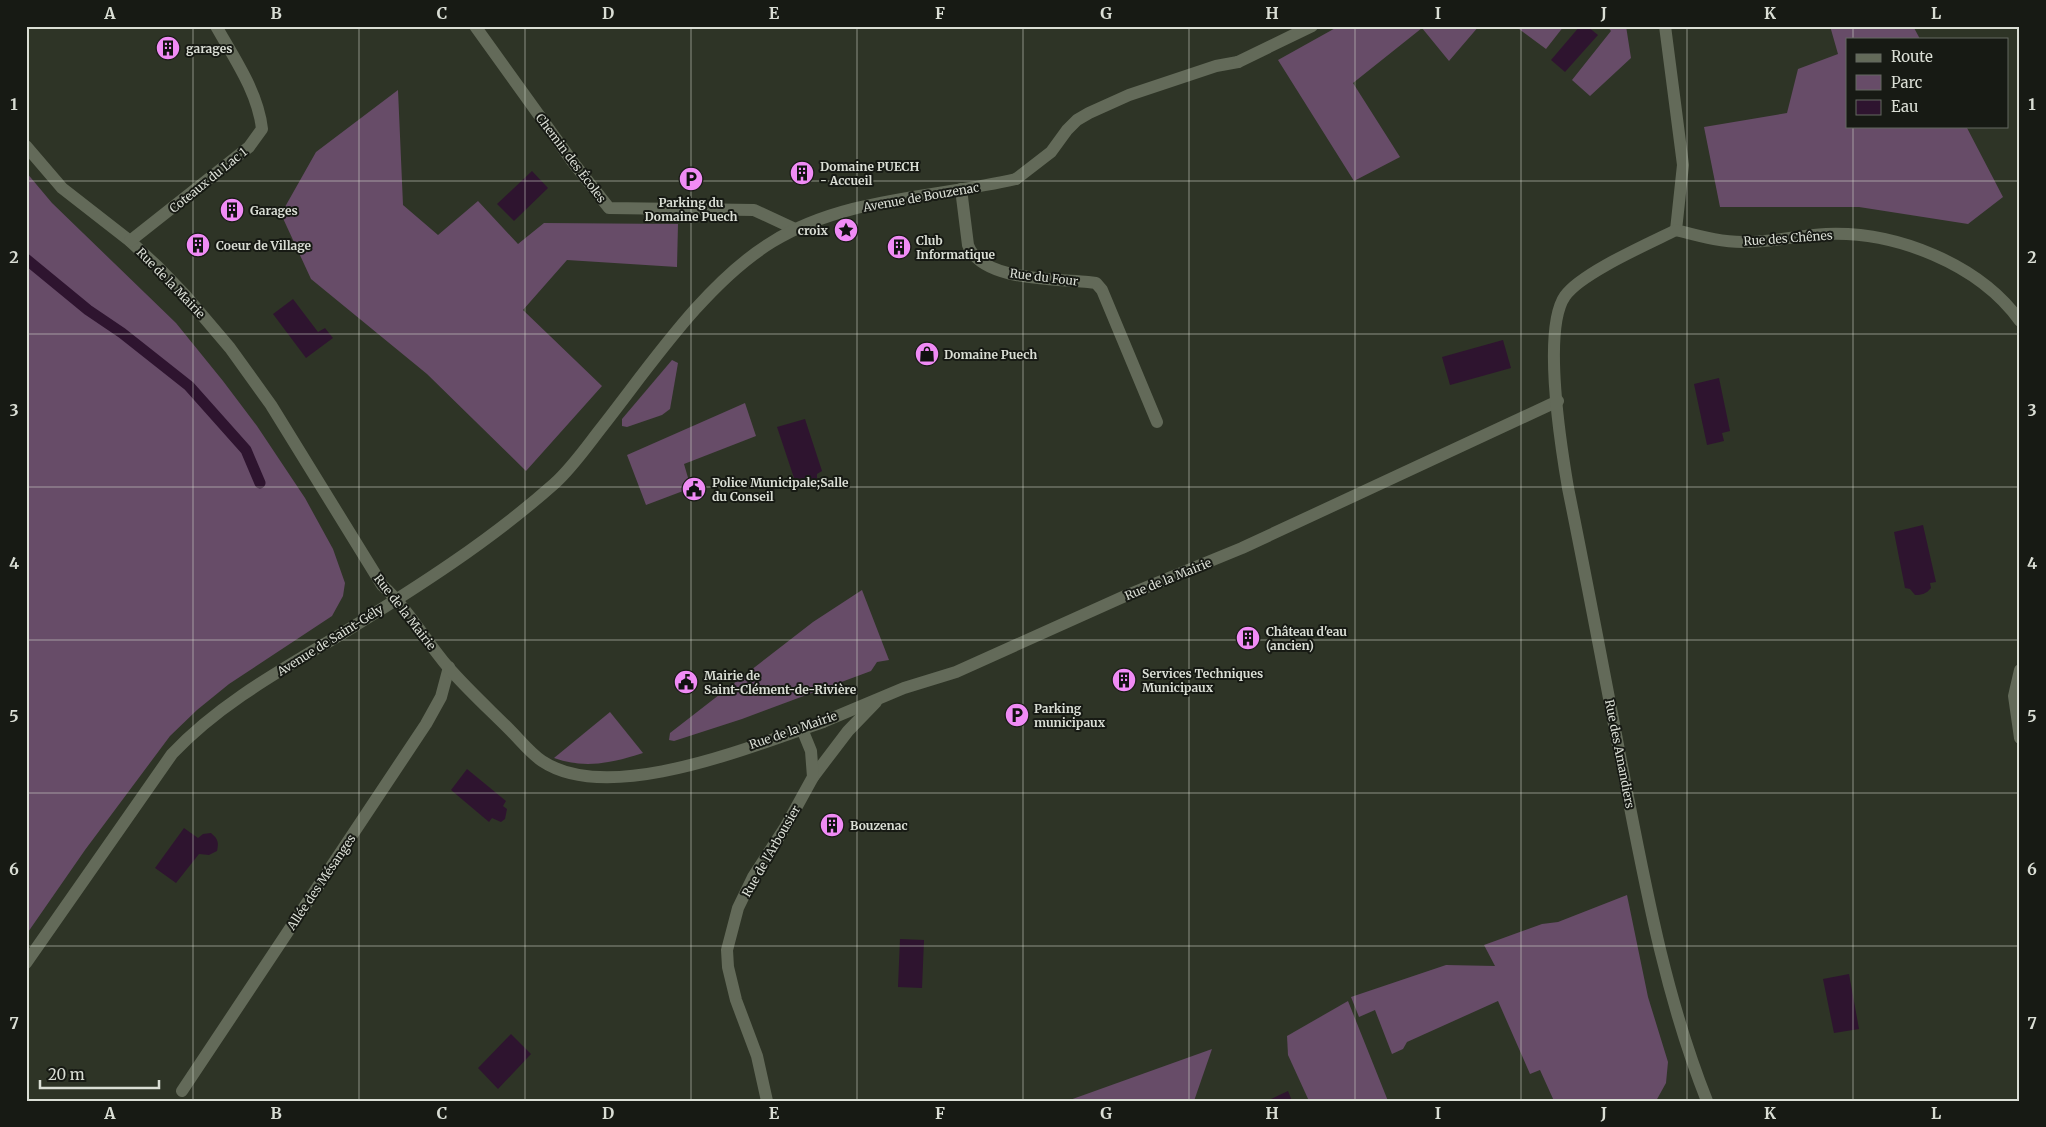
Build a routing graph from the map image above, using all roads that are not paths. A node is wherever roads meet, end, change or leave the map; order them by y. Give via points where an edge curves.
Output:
1 (216, 26) edge
2 (475, 26) edge
3 (1312, 26) edge
4 (1667, 30) edge
5 (26, 146) edge
6 (961, 189) junction
7 (795, 229) junction
8 (1676, 230) junction
9 (130, 242) junction
10 (2020, 321) edge
11 (666, 346) joint
12 (1558, 401) junction
13 (1157, 422) dead end
14 (397, 599) junction
15 (449, 667) junction
16 (2020, 670) edge
17 (879, 698) junction
18 (802, 729) junction
19 (2020, 738) edge
20 (813, 777) junction
21 (26, 963) edge
22 (182, 1091) dead end
23 (767, 1101) edge
24 (1707, 1101) edge

1 - 9 street, Coteaux du Lac 1 via 255,98 262,128 249,147
2 - 7 street, Chemin des Écoles via 609,208 754,210
3 - 6 street, Avenue de Bouzenac via 1238,62 1138,92 1089,113 1077,120 1051,152 1016,180
4 - 8 street via 1683,165
5 - 9 street, Rue de la Mairie via 62,188
6 - 7 street, Avenue de Bouzenac via 889,200
6 - 13 street, Rue du Four via 968,245 979,261 1013,274 1096,283 1102,290
7 - 11 street, Avenue de Bouzenac via 753,255 721,282
8 - 10 street, Rue des Chênes via 1746,242 1828,234 1881,239 1926,252 1966,270 2002,298
8 - 12 street via 1587,277 1566,295 1555,321
9 - 14 street, Rue de la Mairie via 185,295 230,348 271,405 382,585
11 - 14 street, Avenue de Saint-Gély via 557,481 468,552
12 - 17 street, Rue de la Mairie via 1242,548 1125,596 956,672
12 - 24 street, Rue des Amandiers via 1568,488 1645,881 1667,983
14 - 15 street, Rue de la Mairie
14 - 21 street, Avenue de Saint-Gély via 276,674 214,716 184,741
15 - 18 street, Rue de la Mairie via 538,758 569,775 608,778 655,773
15 - 22 street, Allée des Mésanges via 441,697 426,724
16 - 19 street via 2014,696
17 - 18 street, Rue de la Mairie
17 - 20 street, Rue de l'Arbousier via 848,731
18 - 20 street via 810,751
20 - 23 street, Rue de l'Arbousier via 753,877 738,908 727,950 736,1000 758,1056

